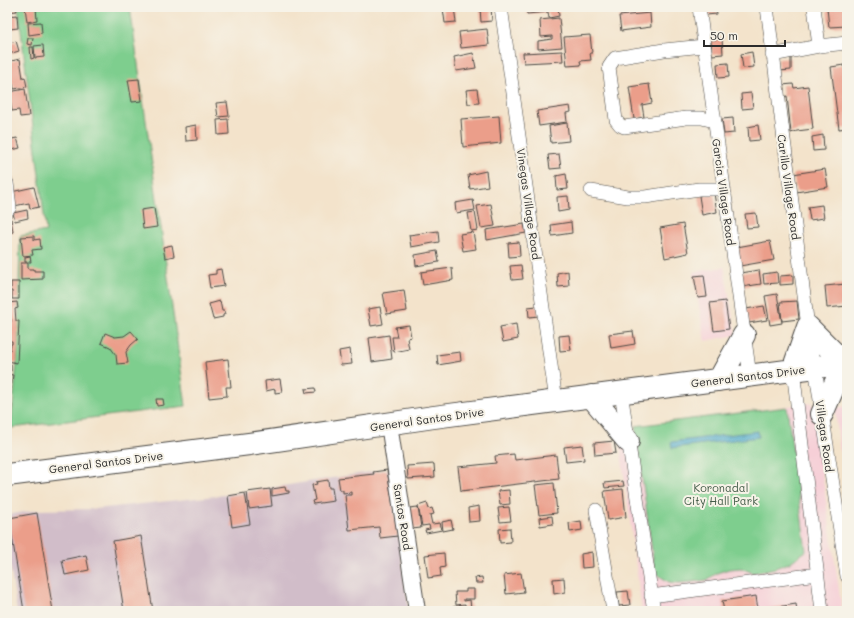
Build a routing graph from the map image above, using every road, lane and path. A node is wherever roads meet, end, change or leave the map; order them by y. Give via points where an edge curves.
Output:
1 (501, 7) edge
2 (699, 7) edge
3 (767, 7) edge
4 (814, 7) edge
5 (847, 43) edge
6 (704, 46) junction
7 (819, 46) junction
8 (772, 55) junction
9 (714, 121) junction
10 (7, 183) edge
11 (724, 189) junction
12 (591, 192) dead end
13 (7, 211) edge
14 (808, 327) junction
15 (744, 335) junction
16 (845, 363) edge
17 (815, 367) junction
18 (793, 370) junction
19 (750, 376) junction
20 (719, 380) junction
21 (621, 392) junction
22 (591, 396) junction
23 (556, 401) junction
24 (822, 414) junction
25 (389, 424) junction
26 (628, 441) junction
27 (7, 473) edge
28 (596, 510) dead end
29 (816, 574) junction
30 (847, 576) edge
31 (651, 596) junction
32 (417, 611) edge
33 (613, 611) edge
34 (654, 611) edge
35 (822, 611) edge

1 - 23 street, Vinegas Village Road
2 - 6 street, Garcia Village Road
3 - 8 street, Carillo Village Road
4 - 7 street
5 - 7 street
6 - 9 street, Garcia Village Road
6 - 9 street via 616,58 609,67 616,120 624,127 695,117
7 - 8 street
8 - 14 street, Carillo Village Road
9 - 11 street, Garcia Village Road
10 - 13 street via 10,207
11 - 12 street via 699,189 645,197
11 - 15 street, Garcia Village Road
14 - 16 highway
14 - 17 street, Carillo Village Road
14 - 18 highway
15 - 19 street, Garcia Village Road
15 - 20 highway
16 - 17 highway, General Santos Drive
16 - 24 highway
17 - 18 highway, General Santos Drive
17 - 24 street, Villegas Road
18 - 19 highway, General Santos Drive
18 - 29 street
19 - 20 highway, General Santos Drive
20 - 21 highway, General Santos Drive
21 - 22 highway, General Santos Drive
21 - 26 street
22 - 23 highway, General Santos Drive
22 - 26 highway
23 - 25 highway, General Santos Drive
24 - 30 street, Villegas Road
25 - 27 highway, General Santos Drive via 250,444
25 - 32 street, Santos Road
26 - 31 street
28 - 33 street
29 - 31 street
29 - 35 street
31 - 34 street

